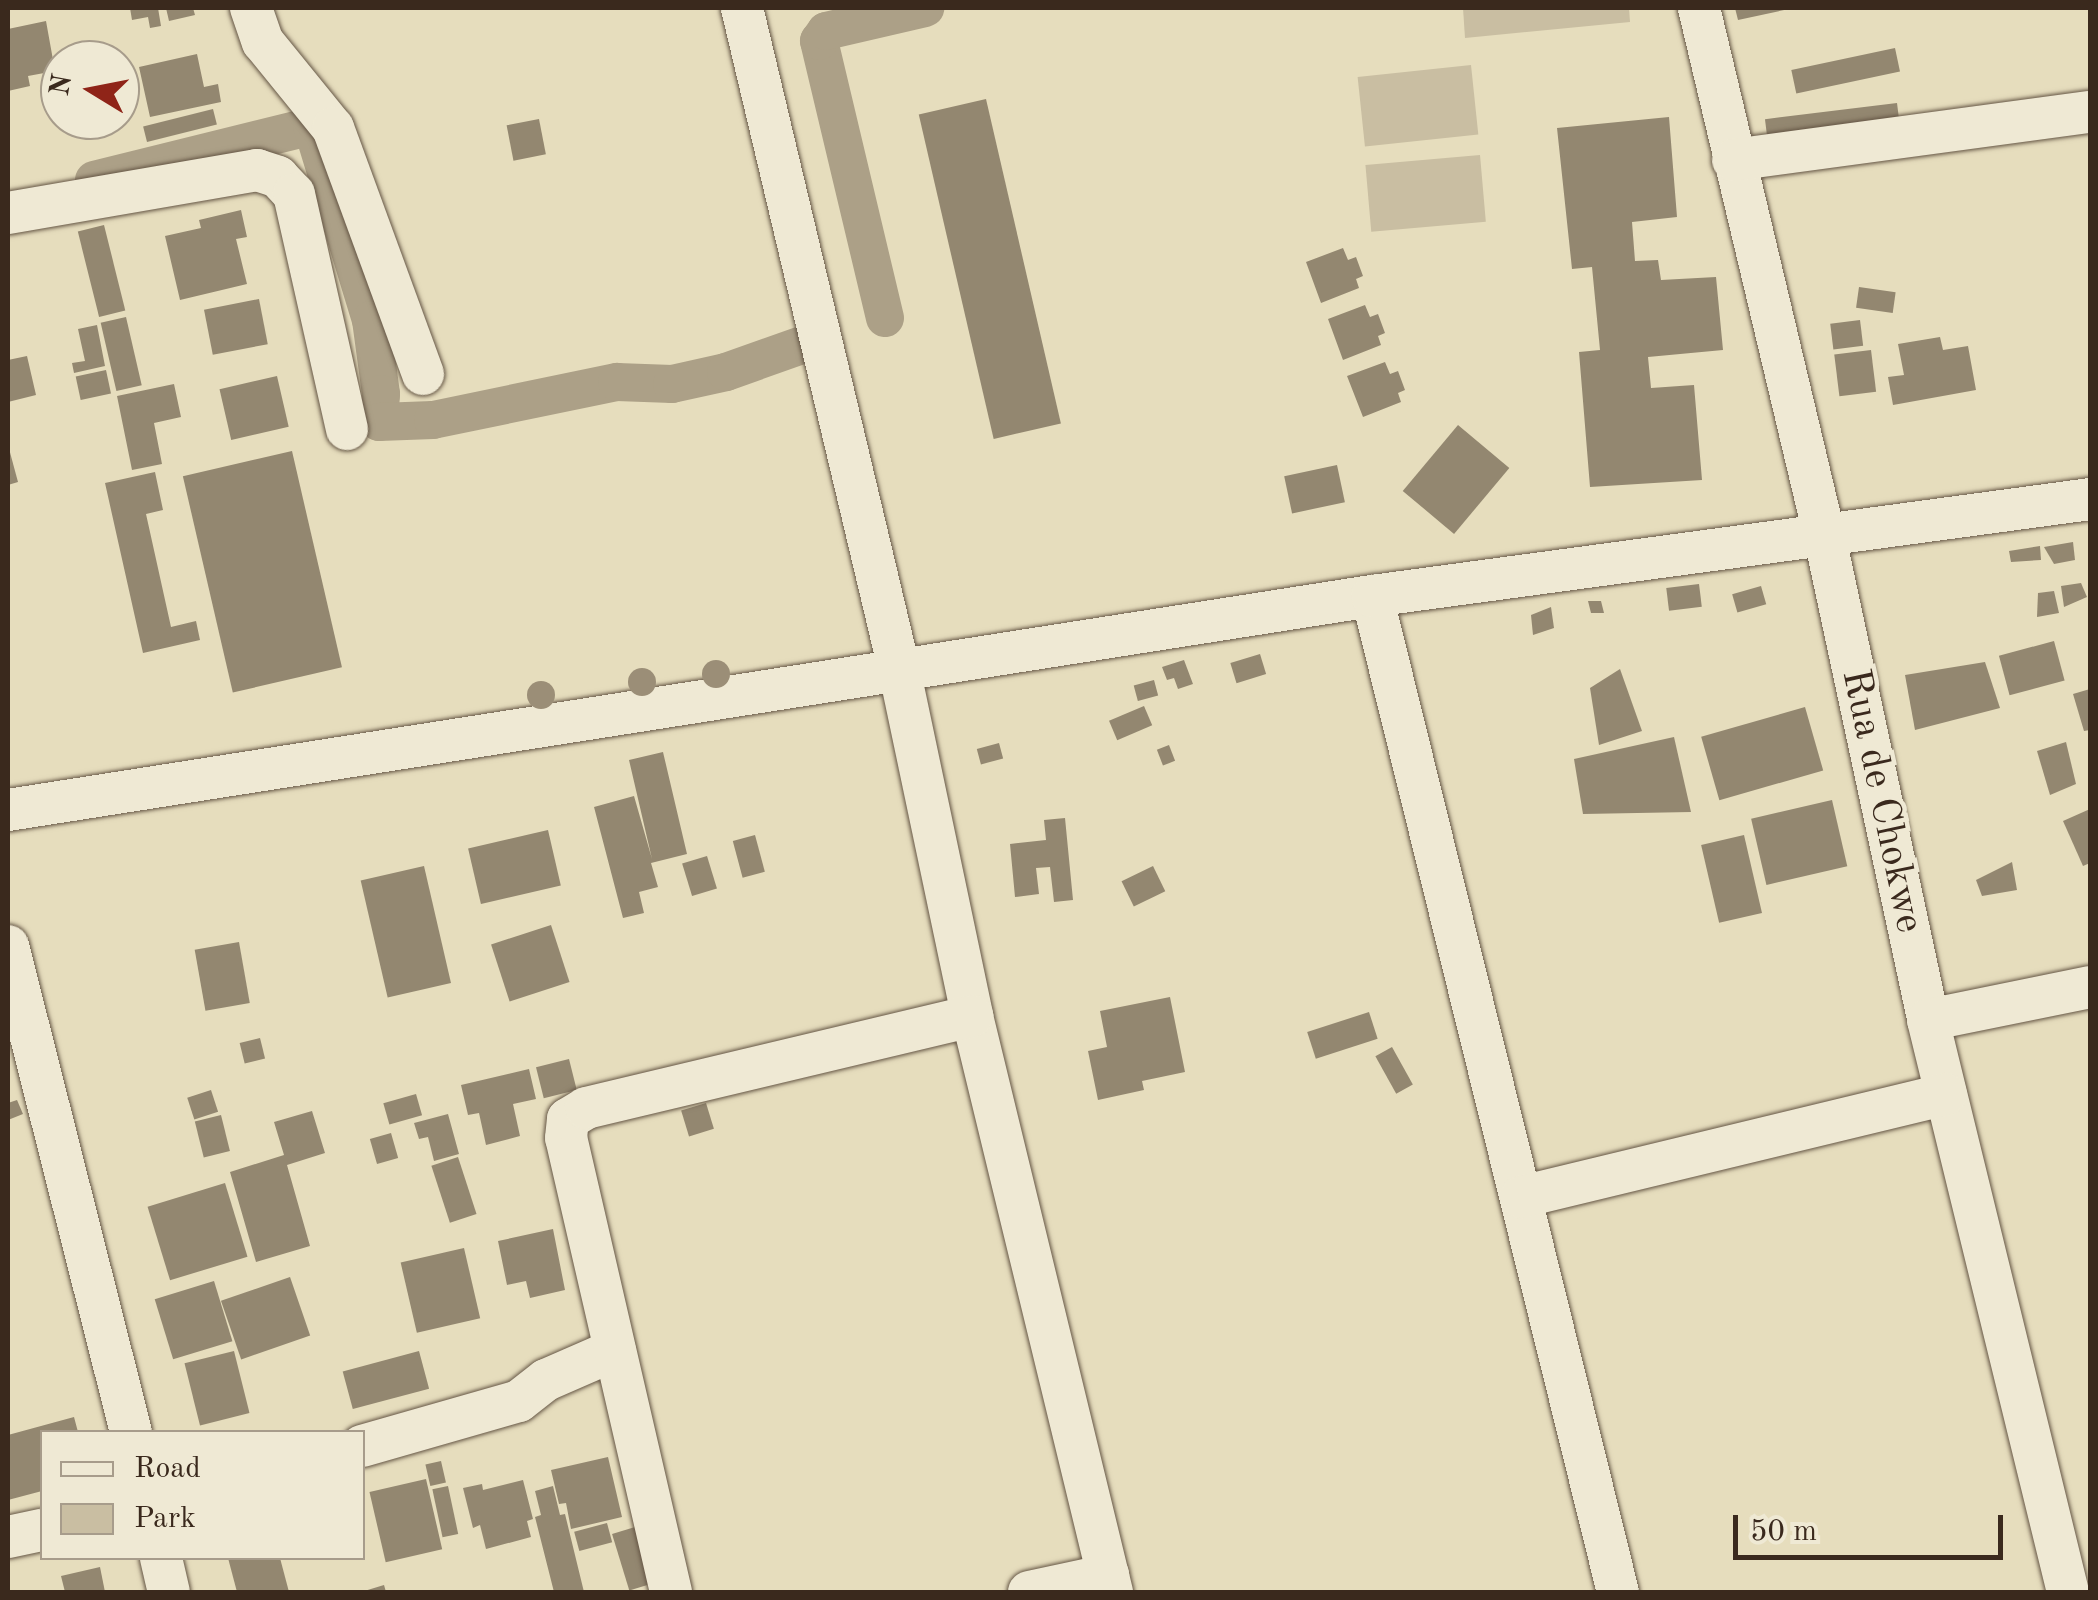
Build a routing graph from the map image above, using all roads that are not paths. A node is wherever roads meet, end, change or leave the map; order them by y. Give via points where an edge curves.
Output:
1 (252, 8) edge
2 (742, 8) edge
3 (1700, 8) edge
4 (2090, 112) edge
5 (1733, 160) junction
6 (8, 214) edge
7 (423, 374) dead end
8 (346, 429) dead end
9 (2090, 499) edge
10 (1825, 538) junction
11 (1372, 596) junction
12 (900, 673) junction
13 (8, 810) edge
14 (8, 946) edge
15 (2090, 986) edge
16 (972, 1016) junction
17 (1928, 1020) junction
18 (1946, 1094) junction
19 (1522, 1197) junction
20 (615, 1350) junction
21 (130, 1430) edge
22 (365, 1445) edge
23 (40, 1530) edge
24 (8, 1537) edge
25 (161, 1560) edge
26 (1110, 1584) edge
27 (169, 1592) edge
28 (671, 1592) edge
29 (1029, 1592) edge
30 (1618, 1592) edge
31 (2068, 1592) edge

1 - 7 street via 263,42 333,128
2 - 12 street
3 - 5 street, Rua de Chokwe
4 - 5 street
5 - 10 street, Rua de Chokwe
6 - 8 street via 256,170 278,177 294,194
9 - 10 street
10 - 11 street
10 - 17 street, Rua de Chokwe
11 - 12 street
11 - 19 street
12 - 13 street
12 - 16 street
14 - 21 street
15 - 17 street
16 - 20 street via 586,1108 568,1119 566,1138
16 - 26 street
17 - 18 street, Rua de Chokwe
18 - 19 street
18 - 31 street, Rua de Chokwe
19 - 30 street
20 - 22 street via 546,1380 519,1401
20 - 28 street
23 - 24 street
25 - 27 street
26 - 29 street

